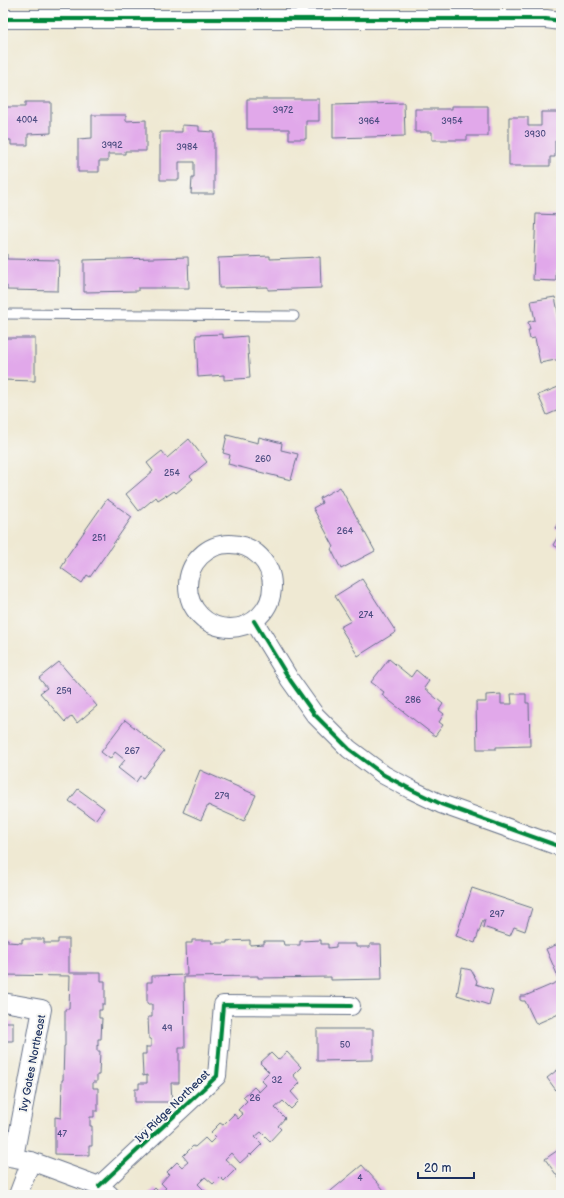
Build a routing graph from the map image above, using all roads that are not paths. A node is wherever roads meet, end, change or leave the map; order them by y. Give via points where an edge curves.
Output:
1 (3, 19) edge
2 (561, 21) edge
3 (3, 314) edge
4 (294, 316) dead end
5 (254, 621) junction
6 (561, 847) edge
7 (3, 1002) edge
8 (351, 1006) dead end
9 (16, 1158) edge
10 (105, 1191) edge
11 (18, 1195) edge

1 - 2 street
3 - 4 lane
5 - 5 street via 263,613 272,594 270,571 265,562 248,548 237,544 215,546 205,552 197,559 188,579 190,601 195,611 208,622 223,628 234,629
5 - 6 street via 290,680 316,714 350,749 384,775 441,804
7 - 9 street, Ivy Gates Northeast via 42,1009
8 - 10 street, Ivy Ridge Northeast via 223,1005 217,1076
9 - 10 street
9 - 11 street

